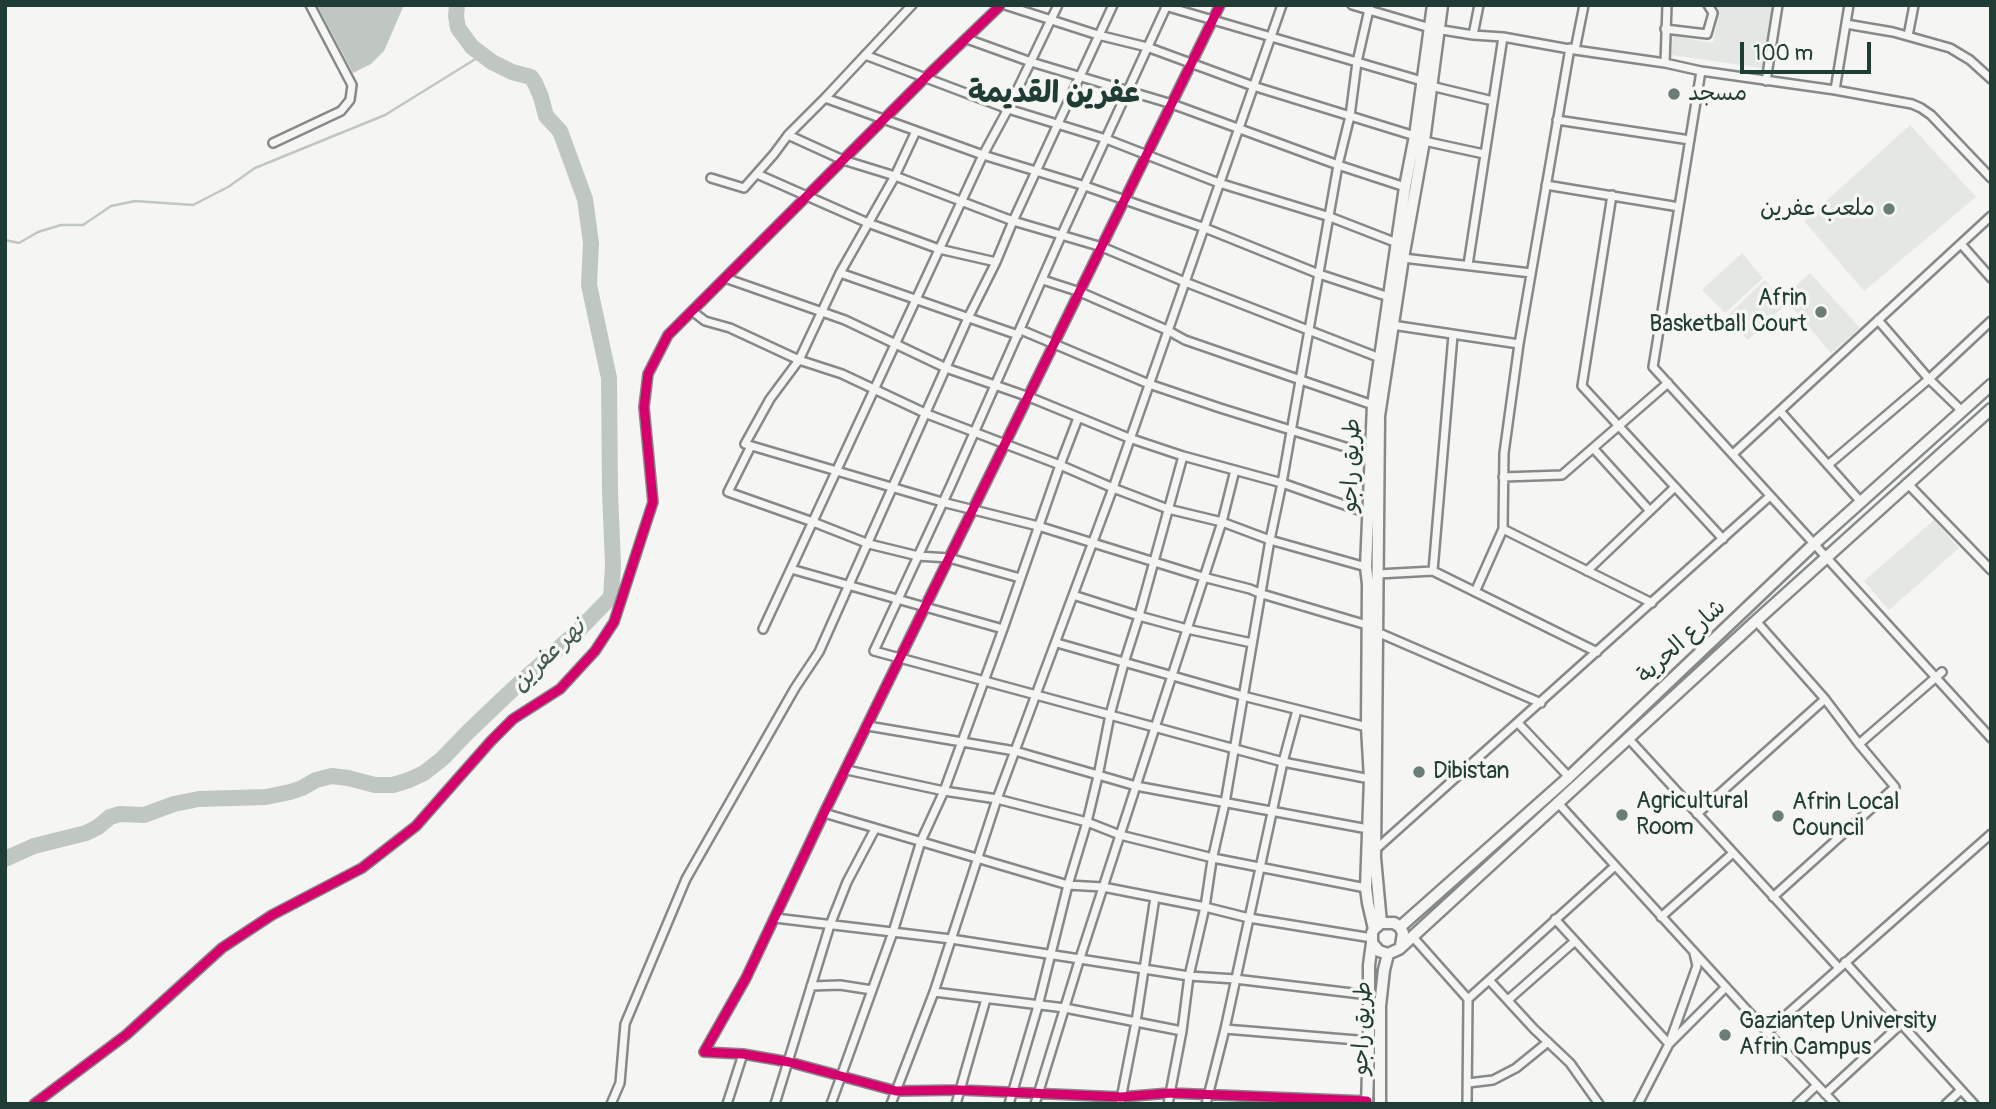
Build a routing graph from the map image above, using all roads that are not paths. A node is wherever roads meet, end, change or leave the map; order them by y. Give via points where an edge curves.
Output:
1 (310, 5) edge
2 (912, 5) edge
3 (1003, 5) edge
4 (1058, 5) edge
5 (1112, 5) edge
6 (1220, 5) edge
7 (1282, 5) edge
8 (1352, 5) edge
9 (1433, 5) edge
10 (1442, 5) edge
11 (1479, 5) edge
12 (1584, 5) edge
13 (1667, 5) edge
14 (1708, 5) edge
15 (1778, 5) edge
16 (1849, 5) edge
17 (1914, 5) edge
18 (1165, 6) edge
19 (1369, 8) edge
20 (1213, 20) junction
21 (1051, 21) junction
22 (1846, 24) junction
23 (1434, 29) junction
24 (1665, 29) junction
25 (1098, 35) junction
26 (1473, 35) junction
27 (1908, 36) junction
28 (1270, 37) junction
29 (1503, 37) junction
30 (967, 39) junction
31 (1147, 47) junction
32 (1572, 49) junction
33 (865, 55) junction
34 (1031, 62) junction
35 (1191, 62) junction
36 (1357, 62) junction
37 (1665, 63) junction
38 (1701, 71) junction
39 (1079, 77) junction
40 (925, 78) junction
41 (1991, 79) edge
42 (1766, 81) junction
43 (1427, 83) junction
44 (1253, 86) junction
45 (1129, 90) junction
46 (1835, 90) junction
47 (825, 98) junction
48 (1493, 102) junction
49 (1172, 104) junction
50 (1008, 109) junction
51 (1350, 116) junction
52 (883, 120) junction
53 (1557, 120) junction
54 (1057, 124) junction
55 (1238, 130) junction
56 (916, 131) junction
57 (788, 135) junction
58 (1420, 138) junction
59 (1107, 139) junction
60 (1690, 140) junction
61 (273, 144) dead end
62 (983, 155) junction
63 (1147, 155) junction
64 (1484, 155) junction
65 (843, 160) junction
66 (1338, 165) junction
67 (1036, 172) junction
68 (757, 174) junction
69 (895, 176) junction
70 (711, 178) dead end
71 (1991, 178) edge
72 (1219, 183) junction
73 (1546, 185) junction
74 (1085, 186) junction
75 (1405, 187) junction
76 (1612, 195) junction
77 (806, 197) junction
78 (1125, 201) junction
79 (961, 202) junction
80 (1679, 207) junction
81 (1991, 216) edge
82 (1330, 217) junction
83 (1013, 221) junction
84 (868, 223) junction
85 (1205, 229) junction
86 (1062, 234) junction
87 (1397, 243) junction
88 (1961, 244) junction
89 (1102, 247) junction
90 (939, 249) junction
91 (1403, 258) junction
92 (996, 262) junction
93 (1468, 265) junction
94 (840, 273) junction
95 (1531, 273) junction
96 (1319, 274) junction
97 (725, 278) junction
98 (1991, 278) edge
99 (1043, 280) junction
100 (1185, 282) junction
101 (1080, 292) junction
102 (1389, 296) junction
103 (916, 300) junction
104 (692, 311) junction
105 (821, 312) junction
106 (968, 318) junction
107 (1878, 320) junction
108 (1991, 321) edge
109 (1392, 325) junction
110 (1167, 330) junction
111 (1308, 331) junction
112 (1019, 332) junction
113 (1452, 335) junction
114 (1055, 343) junction
115 (895, 344) junction
116 (1519, 344) junction
117 (1380, 358) junction
118 (799, 359) junction
119 (946, 368) junction
120 (1929, 379) junction
121 (1300, 380) junction
122 (1668, 383) junction
123 (1149, 384) junction
124 (995, 385) junction
125 (1991, 385) edge
126 (874, 390) junction
127 (1029, 397) junction
128 (1373, 405) junction
129 (1991, 409) edge
130 (1780, 411) junction
131 (1962, 411) junction
132 (927, 414) junction
133 (1078, 418) junction
134 (1619, 426) junction
135 (1291, 430) junction
136 (975, 432) junction
137 (1129, 438) junction
138 (1004, 444) junction
139 (751, 446) junction
140 (1593, 448) junction
141 (1732, 454) junction
142 (1371, 455) junction
143 (1183, 456) junction
144 (1060, 464) junction
145 (1828, 465) junction
146 (1235, 470) junction
147 (836, 471) junction
148 (1503, 477) junction
149 (1282, 483) junction
150 (1907, 483) junction
151 (894, 487) junction
152 (1675, 487) junction
153 (1113, 488) junction
154 (1770, 496) junction
155 (942, 502) junction
156 (1861, 502) junction
157 (1168, 509) junction
158 (974, 510) junction
159 (1650, 511) junction
160 (1370, 514) junction
161 (813, 522) junction
162 (1222, 522) junction
163 (1038, 526) junction
164 (1503, 529) junction
165 (1723, 539) junction
166 (1270, 540) junction
167 (1092, 543) junction
168 (869, 544) junction
169 (1814, 544) junction
170 (918, 556) junction
171 (949, 558) junction
172 (1826, 558) junction
173 (1154, 561) junction
174 (1366, 566) junction
175 (791, 569) junction
176 (1991, 570) edge
177 (1433, 571) junction
178 (1587, 571) junction
179 (1378, 574) junction
180 (1203, 577) junction
181 (1020, 578) junction
182 (849, 585) junction
183 (1475, 592) junction
184 (1262, 594) junction
185 (1073, 595) junction
186 (898, 599) junction
187 (1652, 603) junction
188 (926, 607) junction
189 (1139, 616) junction
190 (1756, 621) junction
191 (1367, 625) junction
192 (763, 629) dead end
193 (1003, 629) junction
194 (1187, 629) junction
195 (1377, 632) junction
196 (1057, 643) junction
197 (1252, 643) junction
198 (1597, 652) junction
199 (901, 659) junction
200 (1124, 663) junction
201 (1939, 675) junction
202 (1171, 676) junction
203 (984, 681) junction
204 (1036, 695) junction
205 (1243, 696) junction
206 (1825, 699) junction
207 (1541, 703) junction
208 (1297, 710) junction
209 (1110, 715) junction
210 (1518, 723) junction
211 (868, 726) junction
212 (1155, 727) junction
213 (1367, 727) junction
214 (1628, 738) junction
215 (1991, 738) edge
216 (962, 741) junction
217 (1859, 744) junction
218 (1234, 749) junction
219 (1015, 751) junction
220 (1592, 754) junction
221 (1283, 762) junction
222 (1601, 763) junction
223 (846, 770) junction
224 (1098, 776) junction
225 (1569, 777) junction
226 (1370, 779) junction
227 (1136, 786) junction
228 (944, 791) junction
229 (997, 799) junction
230 (1226, 803) junction
231 (1558, 803) junction
232 (1273, 812) junction
233 (824, 813) junction
234 (1697, 814) junction
235 (1087, 822) junction
236 (875, 829) junction
237 (1368, 829) junction
238 (1510, 830) junction
239 (1991, 834) edge
240 (1120, 835) junction
241 (1518, 840) junction
242 (921, 841) junction
243 (1376, 850) junction
244 (1733, 853) junction
245 (978, 857) junction
246 (1213, 858) junction
247 (1615, 866) junction
248 (1260, 868) junction
249 (1068, 885) junction
250 (1103, 887) junction
251 (1366, 888) junction
252 (1155, 897) junction
253 (1773, 897) junction
254 (1205, 907) junction
255 (1661, 917) junction
256 (775, 918) junction
257 (1249, 918) junction
258 (1555, 919) junction
259 (830, 925) junction
260 (1400, 928) junction
261 (893, 932) junction
262 (1375, 933) junction
263 (1412, 936) junction
264 (951, 939) junction
265 (1575, 941) junction
266 (1401, 946) junction
267 (1694, 952) junction
268 (1051, 954) junction
269 (1388, 954) junction
270 (1080, 958) junction
271 (1842, 965) junction
272 (1143, 967) junction
273 (1189, 976) junction
274 (1235, 979) junction
275 (1489, 980) junction
276 (811, 986) junction
277 (1726, 987) junction
278 (872, 990) junction
279 (934, 992) junction
280 (1368, 995) junction
281 (986, 999) junction
282 (1468, 999) junction
283 (1508, 1000) junction
284 (1038, 1006) junction
285 (1065, 1008) junction
286 (1136, 1022) junction
287 (1901, 1024) junction
288 (1225, 1028) junction
289 (1182, 1031) junction
290 (1767, 1032) junction
291 (1369, 1041) junction
292 (1548, 1042) junction
293 (1669, 1044) junction
294 (743, 1054) junction
295 (789, 1062) junction
296 (841, 1076) junction
297 (1468, 1083) junction
298 (1817, 1085) junction
299 (960, 1090) junction
300 (1961, 1090) junction
301 (896, 1091) junction
302 (1012, 1092) junction
303 (1038, 1093) junction
304 (1170, 1093) junction
305 (1208, 1094) junction
306 (1825, 1094) junction
307 (1121, 1100) edge
308 (1596, 1100) edge
309 (1367, 1102) edge
310 (34, 1104) edge
311 (611, 1104) edge
312 (727, 1104) edge
313 (775, 1104) edge
314 (831, 1104) edge
315 (891, 1104) edge
316 (956, 1104) edge
317 (1009, 1104) edge
318 (1035, 1104) edge
319 (1168, 1104) edge
320 (1206, 1104) edge
321 (1380, 1104) edge
322 (1468, 1104) edge
323 (1586, 1104) edge
324 (1638, 1104) edge
325 (1797, 1104) edge
326 (1835, 1104) edge
327 (1945, 1104) edge
328 (1974, 1104) edge

1 - 61 street via 352,85 350,100 341,111
2 - 33 street
3 - 21 street
3 - 30 street
4 - 21 street
5 - 25 street
6 - 20 street
7 - 28 street
8 - 19 street
9 - 23 main road, طريق راجو
10 - 23 main road, طريق راجو
11 - 26 street
12 - 32 street
13 - 24 street
14 - 24 street via 1713,13 1707,34
15 - 42 street
16 - 22 street
17 - 27 street
18 - 20 street
18 - 31 street
19 - 23 street
19 - 36 street
20 - 28 street
20 - 35 street
21 - 25 street
21 - 34 street
22 - 27 street
22 - 46 street
23 - 26 street
23 - 43 main road, طريق راجو
24 - 37 street
25 - 31 street
25 - 39 street
26 - 29 street
27 - 41 street via 1950,48
28 - 36 street
28 - 44 street
29 - 32 street
29 - 48 street
30 - 34 street
30 - 40 street
31 - 35 street
31 - 45 street
32 - 37 street
32 - 53 street
33 - 40 street
33 - 47 street
34 - 39 street
34 - 50 street
35 - 44 street
35 - 49 street
36 - 43 street
36 - 51 street
37 - 38 street
38 - 42 street
38 - 60 street
39 - 45 street
39 - 54 street
40 - 50 street
40 - 52 street
42 - 46 street
43 - 48 street
43 - 58 main road, طريق راجو
44 - 51 street
44 - 55 street
45 - 49 street
45 - 59 street
46 - 71 street via 1921,108
47 - 52 street
47 - 57 street
48 - 64 street
49 - 55 street
49 - 63 street
50 - 54 street
50 - 62 street
51 - 58 street
51 - 66 street
52 - 56 street
52 - 65 street
53 - 60 street
53 - 73 street
54 - 59 street
54 - 67 street
55 - 66 street
55 - 72 street
56 - 62 street
56 - 69 street
57 - 65 street
57 - 68 street
58 - 64 street
58 - 75 main road, طريق راجو
58 - 91 main road, طريق راجو
59 - 63 street
59 - 74 street
60 - 80 street
62 - 67 street
62 - 79 street
63 - 72 street
63 - 78 street
64 - 93 street
65 - 69 street
65 - 77 street
66 - 75 street
66 - 82 street
67 - 74 street
67 - 83 street
68 - 70 street via 744,188
68 - 77 street
69 - 79 street
69 - 84 street
72 - 82 street
72 - 85 street
73 - 76 street
73 - 95 street
74 - 78 street
74 - 86 street
75 - 87 main road, طريق راجو
76 - 80 street
76 - 134 street via 1582,386
77 - 84 street
77 - 97 street
78 - 85 street
78 - 89 street
79 - 83 street
79 - 90 street
80 - 122 street via 1653,367
81 - 88 street
82 - 87 street
82 - 96 street
83 - 86 street
83 - 92 street
84 - 90 street
84 - 94 street
85 - 96 street
85 - 100 street
86 - 89 street
86 - 99 street
87 - 102 main road, طريق راجو
88 - 98 street
88 - 107 street
89 - 100 street
89 - 101 street
90 - 92 street
90 - 103 street
91 - 93 street
91 - 109 main road, طريق راجو
92 - 106 street
93 - 95 street
94 - 103 street
94 - 105 street
95 - 116 street
96 - 102 street
96 - 111 street
97 - 104 street
97 - 105 street
99 - 101 street
99 - 112 street
100 - 110 street
100 - 111 street
101 - 110 street
101 - 114 street
102 - 117 main road, طريق راجو
103 - 106 street
103 - 115 street
104 - 118 street via 705,321
104 - 310 street via 668,335 648,374 644,407 653,502 614,622 595,651 560,689 513,719 415,826 362,867 272,915 222,948 126,1035
105 - 115 street
105 - 118 street
106 - 112 street
106 - 119 street
107 - 120 street
107 - 130 street
108 - 120 street
109 - 113 street
109 - 179 main road, طريق راجو via 1379,416
110 - 121 street
110 - 123 street
111 - 117 street
111 - 121 street
112 - 114 street
112 - 124 street
113 - 116 street
113 - 177 street
114 - 123 street
114 - 127 street
115 - 119 street
115 - 126 street
116 - 148 street
117 - 128 main road, طريق راجو
118 - 126 street
118 - 139 street via 745,444
119 - 124 street
119 - 132 street
120 - 131 street
120 - 145 street
121 - 128 street
121 - 135 street
122 - 134 street
122 - 141 street
123 - 135 street
123 - 137 street
124 - 127 street
124 - 136 street
125 - 131 main road, شارع الحرية
126 - 132 street
126 - 147 street
127 - 133 street
127 - 138 street
128 - 142 main road, طريق راجو
129 - 150 main road, شارع الحرية
130 - 141 street
130 - 145 street
131 - 156 main road, شارع الحرية
132 - 136 street
132 - 151 street
133 - 137 street
133 - 144 street
134 - 140 street
134 - 152 street
135 - 142 street
135 - 149 street
136 - 138 street
136 - 155 street
137 - 143 street
137 - 153 street
138 - 144 street
138 - 158 street
139 - 147 street
139 - 161 street via 728,492
140 - 148 street via 1562,475
140 - 159 street
141 - 154 street
142 - 160 main road, طريق راجو
143 - 146 street
143 - 157 street
144 - 153 street
144 - 163 street
145 - 156 street
146 - 149 street
146 - 162 street
147 - 151 street
147 - 161 street
148 - 164 street
149 - 160 street
149 - 166 street
150 - 172 main road, شارع الحرية
150 - 176 street
151 - 155 street
151 - 168 street
152 - 159 street
152 - 165 street
153 - 157 street
153 - 167 street
154 - 165 street
154 - 169 street
155 - 158 street
155 - 170 street
156 - 169 main road, شارع الحرية
157 - 162 street
157 - 173 street
158 - 163 street
158 - 171 street
159 - 178 street
160 - 174 main road, طريق راجو
161 - 168 street
161 - 175 street
162 - 166 street
162 - 180 street
163 - 167 street
163 - 181 street
164 - 178 street
164 - 183 street
165 - 187 street
166 - 174 street
166 - 184 street
167 - 173 street
167 - 185 street
168 - 170 street
168 - 182 street
169 - 172 street
169 - 220 main road, شارع الحرية
170 - 171 street
170 - 186 street
171 - 181 street
171 - 188 street
172 - 190 main road, شارع الحرية
172 - 201 street
173 - 180 street
173 - 189 street
174 - 191 main road, طريق راجو
175 - 182 street
175 - 192 street
177 - 179 street
177 - 183 street
178 - 187 street
179 - 195 main road, طريق راجو
180 - 184 street
180 - 194 street
181 - 193 street
182 - 186 street
182 - 311 street via 819,652 686,878 625,1024 620,1083
183 - 198 street
184 - 191 street
184 - 197 street
185 - 189 street
185 - 196 street
186 - 188 street
186 - 199 street via 874,651
187 - 198 street
188 - 193 street
188 - 199 street
189 - 194 street
189 - 200 street
190 - 206 street
190 - 214 main road, شارع الحرية
191 - 213 main road, طريق راجو
193 - 203 street
194 - 197 street
194 - 202 street
195 - 207 street
195 - 243 main road, طريق راجو
196 - 200 street
196 - 204 street
197 - 205 street
198 - 207 street
199 - 203 street
199 - 211 street
200 - 202 street
200 - 209 street
201 - 215 street
201 - 217 street
202 - 205 street
202 - 212 street
203 - 204 street
203 - 216 street
204 - 209 street
204 - 219 street
205 - 208 street
205 - 218 street
206 - 217 street
206 - 234 street
207 - 210 street
208 - 213 street
208 - 221 street
209 - 212 street
209 - 224 street
210 - 225 street
210 - 243 street
211 - 216 street
211 - 223 street
212 - 218 street
212 - 227 street
213 - 226 main road, طريق راجو
214 - 222 main road, شارع الحرية
214 - 234 street
216 - 219 street
216 - 228 street
217 - 253 street via 1895,787
218 - 221 street
218 - 230 street
219 - 224 street
219 - 229 street
220 - 222 main road
220 - 225 main road, شارع الحرية
221 - 226 street
221 - 232 street
222 - 231 main road, شارع الحرية
223 - 228 street
223 - 233 street
224 - 227 street
224 - 235 street
225 - 238 main road, شارع الحرية
226 - 237 main road, طريق راجو
227 - 230 street
227 - 240 street
228 - 229 street
228 - 242 street
229 - 235 street
229 - 245 street
230 - 232 street
230 - 246 street
231 - 241 main road, شارع الحرية
231 - 247 street
232 - 237 street
232 - 248 street
233 - 236 street
233 - 256 street
234 - 244 street
235 - 240 street
235 - 249 street
236 - 242 street
236 - 259 street
237 - 251 main road, طريق راجو
238 - 241 main road
238 - 260 main road, شارع الحرية
239 - 271 street
240 - 246 street
240 - 250 street
241 - 263 main road, شارع الحرية
242 - 245 street
242 - 261 street
243 - 262 main road, طريق راجو
244 - 253 street
244 - 255 street
245 - 249 street
245 - 264 street
246 - 248 street
246 - 254 street
247 - 255 street
247 - 258 street
248 - 251 street
248 - 257 street
249 - 250 street
249 - 268 street
250 - 252 street
250 - 270 street
251 - 262 main road, طريق راجو
252 - 254 street
252 - 272 street
253 - 271 street
254 - 257 street
254 - 273 street
255 - 267 street
256 - 259 street
256 - 294 street via 704,1052
257 - 262 street
257 - 274 street
258 - 265 street
258 - 275 street
259 - 261 street
259 - 276 street
260 - 262 main road via 1390,922
260 - 266 main road
261 - 264 street
261 - 278 street
262 - 269 main road via 1379,951
262 - 280 main road, طريق راجو
263 - 266 main road, شارع الحرية
263 - 282 street
264 - 268 street
264 - 279 street
265 - 283 street
265 - 293 street
266 - 269 main road
267 - 277 street
267 - 293 street via 1697,966
268 - 270 street
268 - 284 street
269 - 321 main road, طريق راجو via 1380,1006
270 - 272 street
270 - 285 street
271 - 287 street
271 - 290 street
272 - 273 street
272 - 286 street
273 - 274 street
273 - 289 street
274 - 280 street
274 - 288 street
275 - 282 street
275 - 283 street
276 - 278 street
276 - 295 street
277 - 290 street
277 - 293 street
278 - 296 street
279 - 281 street
279 - 301 street
280 - 291 main road, طريق راجو
281 - 284 street
281 - 299 street
282 - 297 street
283 - 292 street
284 - 285 street
284 - 302 street
285 - 286 street
285 - 303 street
286 - 289 street
286 - 307 street
287 - 300 street
287 - 306 street
288 - 291 street
288 - 305 street
289 - 304 street
290 - 298 street
291 - 309 main road, طريق راجو
292 - 297 street via 1493,1080
292 - 308 street via 1570,1063
293 - 324 street
294 - 295 street
294 - 312 street
295 - 296 street
295 - 313 street
296 - 301 street
296 - 314 street
297 - 322 street
298 - 306 street
298 - 325 street
299 - 301 street
299 - 302 street
299 - 316 street
300 - 327 street
300 - 328 street
301 - 315 street
302 - 303 street
302 - 317 street
303 - 307 street
303 - 318 street
304 - 305 street
304 - 307 street
304 - 319 street
305 - 309 street
305 - 320 street
306 - 326 street
308 - 323 street

